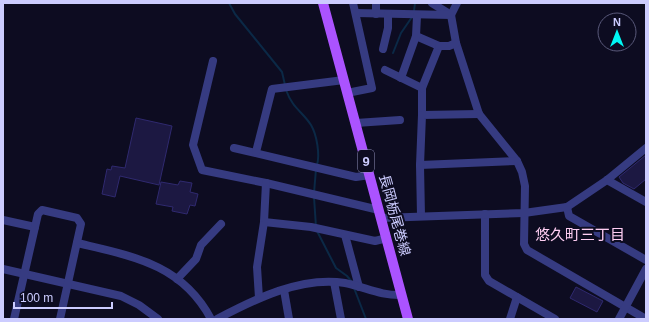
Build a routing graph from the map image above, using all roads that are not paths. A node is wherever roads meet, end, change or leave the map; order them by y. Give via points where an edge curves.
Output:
1 (323, 3) edge
2 (353, 3) edge
3 (376, 3) edge
4 (432, 3) edge
5 (457, 3) edge
6 (356, 13) junction
7 (376, 14) junction
8 (388, 14) junction
9 (451, 15) junction
10 (417, 16) junction
11 (416, 36) junction
12 (456, 42) junction
13 (439, 46) junction
14 (383, 49) dead end
15 (213, 61) dead end
16 (385, 70) dead end
17 (401, 78) junction
18 (344, 80) junction
19 (422, 88) junction
20 (347, 92) junction
21 (480, 114) junction
22 (422, 115) junction
23 (400, 120) dead end
24 (356, 123) junction
25 (234, 148) dead end
26 (646, 148) edge
27 (256, 152) junction
28 (517, 162) junction
29 (420, 165) junction
30 (370, 175) junction
31 (607, 180) junction
32 (266, 182) junction
33 (646, 202) edge
34 (567, 207) junction
35 (524, 213) junction
36 (380, 214) junction
37 (485, 214) junction
38 (421, 216) junction
39 (3, 220) edge
40 (264, 222) junction
41 (221, 224) dead end
42 (35, 227) junction
43 (345, 235) junction
44 (386, 238) junction
45 (77, 243) junction
46 (646, 260) edge
47 (3, 269) edge
48 (646, 269) edge
49 (24, 274) junction
50 (177, 279) junction
51 (334, 282) junction
52 (68, 284) junction
53 (359, 287) junction
54 (284, 290) junction
55 (402, 295) junction
56 (517, 297) junction
57 (259, 298) junction
58 (626, 307) junction
59 (14, 319) edge
60 (60, 319) edge
61 (158, 319) edge
62 (211, 319) edge
63 (218, 319) edge
64 (289, 319) edge
65 (341, 319) edge
66 (408, 319) edge
67 (510, 319) edge
68 (555, 319) edge
69 (619, 319) edge
70 (646, 319) edge

1 - 18 main road, 長岡栃尾巻線 / 9
2 - 6 street
3 - 7 street
4 - 9 street
5 - 9 street
6 - 7 street
6 - 20 street via 372,88
7 - 8 street
8 - 10 street
8 - 14 street
9 - 10 street
9 - 12 street
10 - 11 street
11 - 13 street
11 - 17 street
12 - 13 street via 449,46
12 - 21 street
13 - 19 street
15 - 32 street via 192,145 202,170
16 - 17 street
17 - 19 street
18 - 20 main road, 長岡栃尾巻線 / 9
18 - 27 street via 272,89
19 - 22 street
20 - 24 main road, 長岡栃尾巻線 / 9
21 - 22 street
21 - 28 street
22 - 29 street
23 - 24 street
24 - 30 main road, 長岡栃尾巻線 / 9
25 - 27 street
26 - 31 street
27 - 30 street via 356,177
28 - 29 street
28 - 35 street via 524,178
29 - 38 street
30 - 36 main road, 長岡栃尾巻線 / 9
31 - 33 street
31 - 34 street
32 - 36 street
32 - 40 street
34 - 35 street
34 - 46 street via 569,216
35 - 37 street
35 - 58 street via 524,244 527,250
36 - 38 street
36 - 44 main road, 長岡栃尾巻線 / 9
37 - 38 street
37 - 56 street via 485,275 489,281
39 - 42 street
40 - 43 street via 311,227
40 - 57 street via 257,267
41 - 50 street via 201,245 196,259
42 - 45 street via 38,214 42,210 79,219 81,227
42 - 49 street
43 - 44 street via 375,241
43 - 53 street
44 - 55 main road, 長岡栃尾巻線 / 9
45 - 50 street via 138,258 156,265
45 - 52 street
47 - 49 street
48 - 58 street
49 - 52 street
49 - 59 street
50 - 62 street via 201,302
51 - 53 street
51 - 54 street
51 - 65 street
52 - 60 street
52 - 61 street via 130,300
53 - 55 street via 385,295
54 - 57 street
54 - 64 street
55 - 66 main road, 長岡栃尾巻線 / 9
56 - 67 street
56 - 68 street
57 - 63 street
58 - 69 street
58 - 70 street

